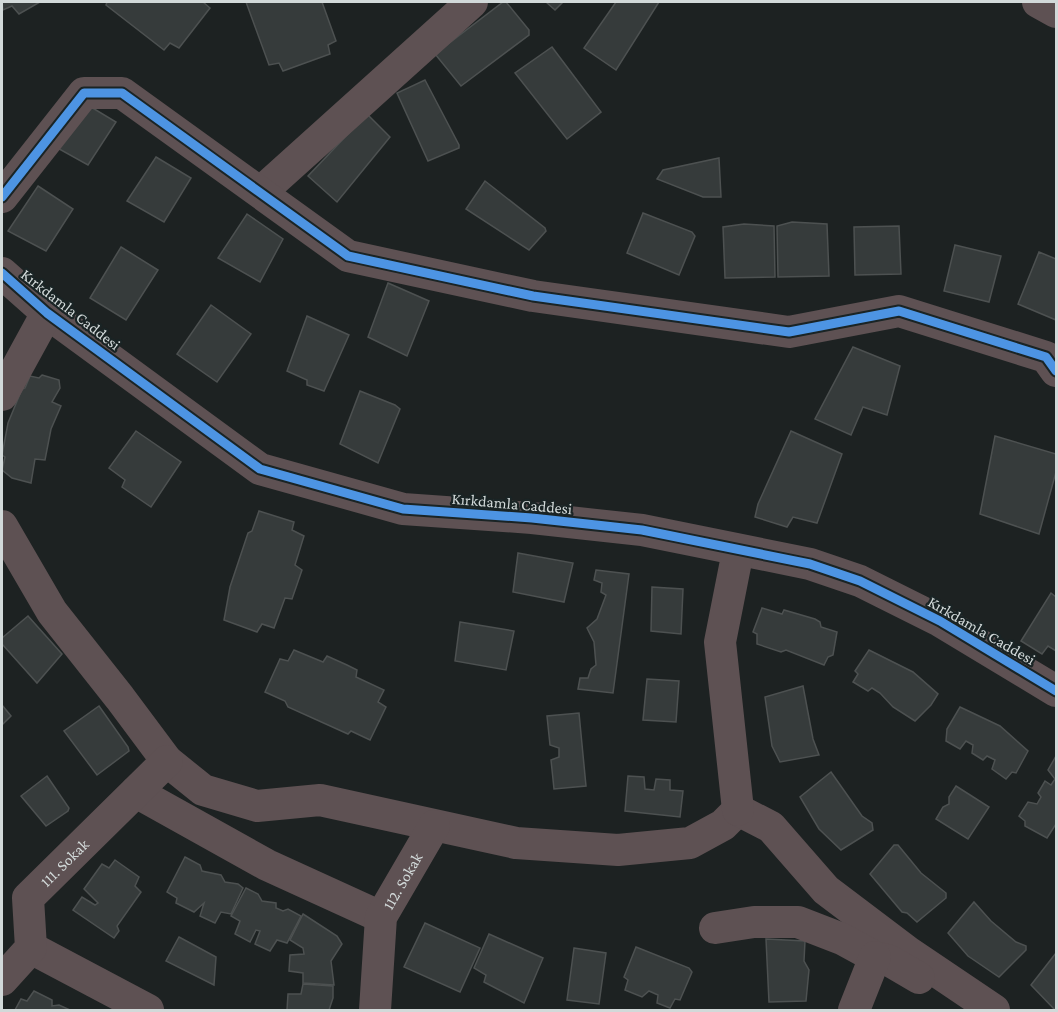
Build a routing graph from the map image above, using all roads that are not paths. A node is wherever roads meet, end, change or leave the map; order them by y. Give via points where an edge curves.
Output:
1 (472, 2) edge
2 (1038, 2) edge
3 (1056, 12) edge
4 (261, 192) junction
5 (2, 197) edge
6 (2, 273) edge
7 (47, 312) junction
8 (1056, 371) edge
9 (2, 395) edge
10 (2, 526) edge
11 (738, 551) junction
12 (1056, 691) edge
13 (167, 761) junction
14 (136, 792) junction
15 (738, 810) junction
16 (434, 826) junction
17 (381, 916) junction
18 (715, 928) dead end
19 (31, 948) junction
20 (874, 957) junction
21 (2, 980) edge
22 (148, 1011) edge
23 (375, 1011) edge
24 (854, 1011) edge
25 (974, 1011) edge
26 (994, 1011) edge

1 - 4 street
2 - 3 street
4 - 5 street via 122,93 84,93
4 - 8 street via 348,256 533,296 789,332 899,311 1046,357
6 - 7 street, Kırkdamla Caddesi
7 - 9 street
7 - 11 street, Kırkdamla Caddesi via 260,469 403,509 642,530
10 - 13 street via 52,612
11 - 12 street, Kırkdamla Caddesi via 810,564 860,581 940,621
11 - 15 street via 720,642
13 - 14 street, 111. Sokak
13 - 16 street via 203,790 257,806 320,800
14 - 17 street via 267,865
14 - 19 street, 111. Sokak via 28,898
15 - 16 street via 723,825 690,843 618,850 516,843
15 - 26 street via 771,827 826,890
16 - 17 street, 112. Sokak
17 - 23 street, 112. Sokak
18 - 20 street via 754,922 798,922
19 - 21 street
19 - 22 street
20 - 24 street
20 - 25 street via 890,961

